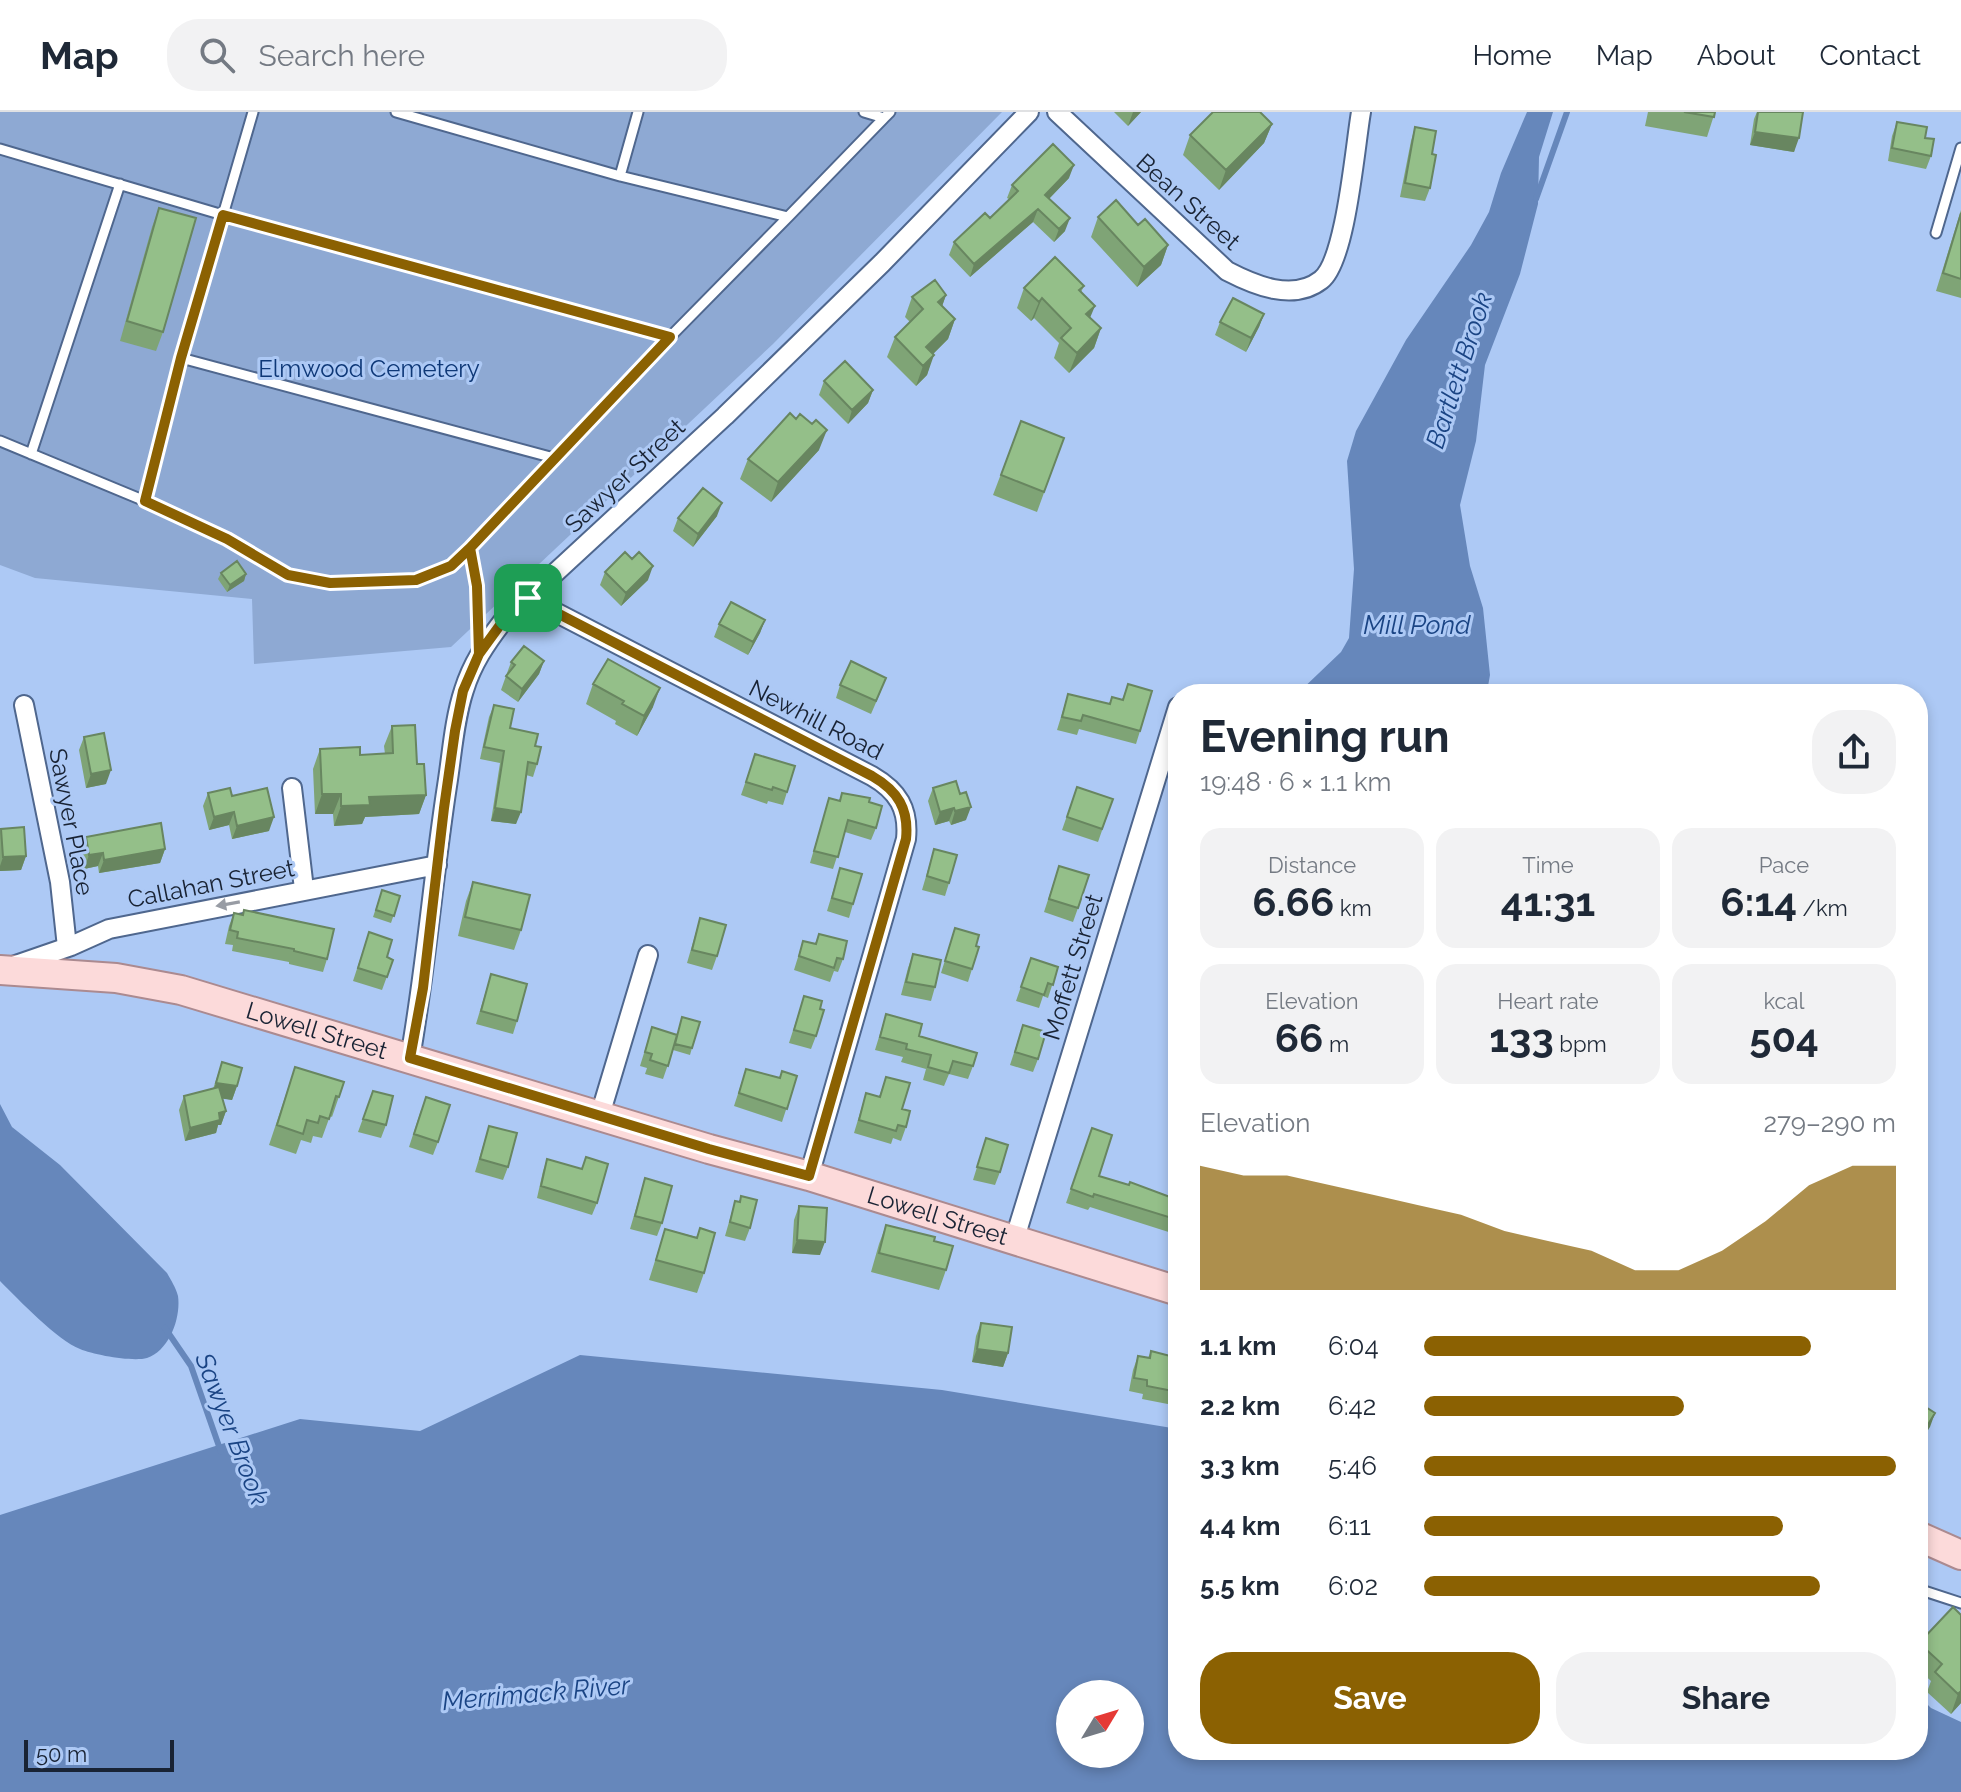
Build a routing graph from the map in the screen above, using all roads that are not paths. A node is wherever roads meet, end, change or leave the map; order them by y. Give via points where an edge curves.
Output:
1 (253, 112) edge
2 (396, 112) edge
3 (638, 112) edge
4 (864, 112) edge
5 (1029, 112) edge
6 (1057, 112) edge
7 (1361, 112) edge
8 (887, 115) edge
9 (1961, 148) edge
10 (0, 149) edge
11 (620, 176) junction
12 (120, 184) junction
13 (223, 215) junction
14 (788, 217) junction
15 (1936, 233) dead end
16 (670, 337) junction
17 (181, 358) junction
18 (0, 441) edge
19 (31, 454) junction
20 (554, 458) junction
21 (145, 501) junction
22 (470, 548) junction
23 (528, 598) junction
24 (479, 654) junction
25 (24, 705) dead end
26 (1168, 740) edge
27 (292, 788) dead end
28 (437, 865) junction
29 (304, 889) junction
30 (67, 947) junction
31 (648, 955) dead end
32 (0, 970) edge
33 (410, 1058) junction
34 (600, 1115) junction
35 (809, 1176) junction
36 (1014, 1241) junction
37 (1168, 1288) edge
38 (1928, 1540) edge
39 (1961, 1555) edge
40 (1928, 1592) edge
41 (1961, 1603) edge

1 - 13 lane
2 - 11 lane
3 - 11 lane
4 - 8 lane
5 - 23 street, Sawyer Street via 811,333
6 - 7 street, Bean Street via 1227,271 1277,290 1302,289 1323,279 1336,254
8 - 14 lane
9 - 15 lane
10 - 12 lane
11 - 14 lane
12 - 13 lane
12 - 19 lane
13 - 16 lane
13 - 17 lane
14 - 16 lane
16 - 20 lane
17 - 20 lane
17 - 21 lane
18 - 19 lane
19 - 21 lane
20 - 22 lane
21 - 22 lane via 288,575 330,583 416,580 451,566
22 - 24 lane
23 - 24 street, Sawyer Street
23 - 35 street, Newhill Road via 872,776 901,801 906,839
24 - 28 street, Sawyer Street via 463,691
25 - 30 street, Sawyer Place via 60,882
26 - 36 street, Moffett Street
27 - 29 street
28 - 29 street, Callahan Street
28 - 33 street, Sawyer Street
29 -> 30 street, Callahan Street via 109,929
30 - 32 street, Callahan Street
31 - 34 street
32 - 33 main road, Lowell Street via 116,978 181,990
33 - 34 main road, Lowell Street
34 - 35 main road, Lowell Street
35 - 36 main road, Lowell Street
36 - 37 main road, Lowell Street
38 - 39 main road
40 - 41 lane

